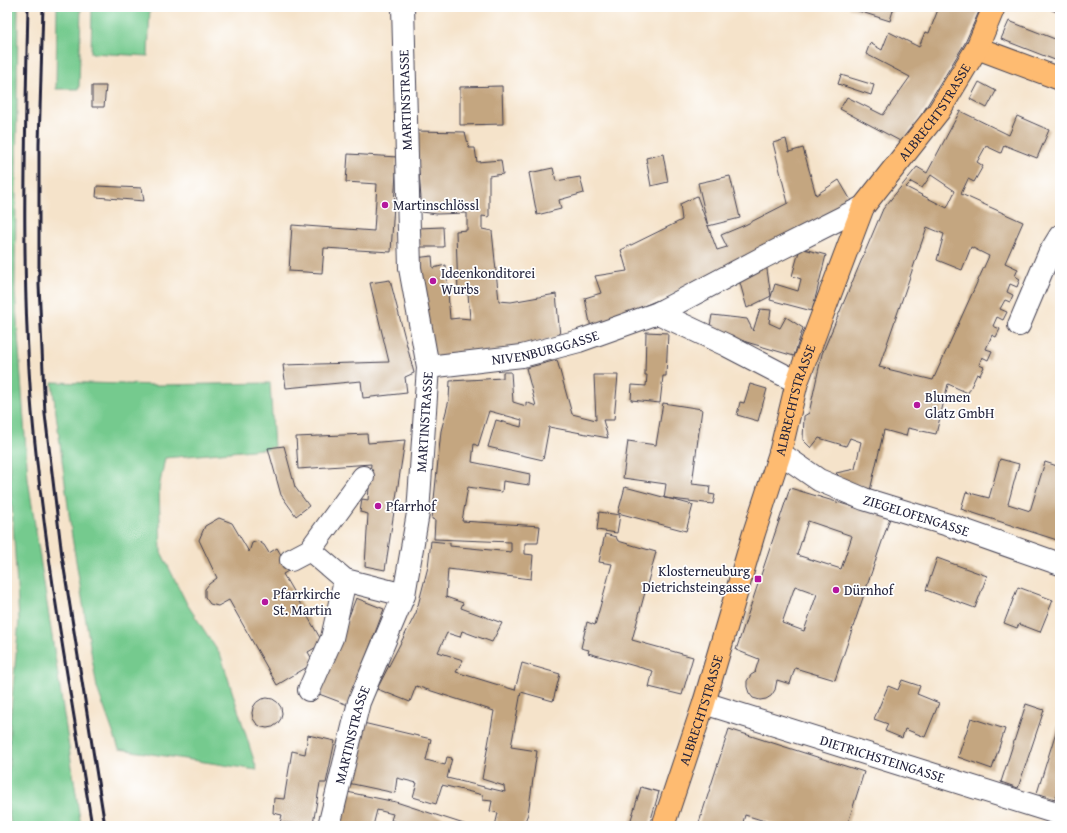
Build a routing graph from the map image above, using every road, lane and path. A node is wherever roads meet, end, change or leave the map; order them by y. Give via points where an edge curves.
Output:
1 (403, 7) edge
2 (994, 7) edge
3 (977, 48) junction
4 (1060, 79) edge
5 (863, 207) junction
6 (1060, 236) edge
7 (658, 313) junction
8 (1019, 325) dead end
9 (428, 367) junction
10 (796, 382) junction
11 (780, 453) junction
12 (363, 477) dead end
13 (310, 550) junction
14 (291, 560) dead end
15 (1060, 564) edge
16 (345, 580) junction
17 (404, 595) junction
18 (309, 690) dead end
19 (704, 703) junction
20 (1060, 814) edge
21 (329, 826) edge
22 (663, 826) edge

1 - 9 street, MARTINSTRASSE via 410,268
2 - 3 main road, ALBRECHTSTRASSE
3 - 4 main road
3 - 5 main road, ALBRECHTSTRASSE via 939,111
5 - 7 street, NIVENBURGGASSE
5 - 10 main road, ALBRECHTSTRASSE
6 - 8 street via 1049,254
7 - 9 street, NIVENBURGGASSE via 579,342 522,356
7 - 10 street
9 - 17 street, MARTINSTRASSE via 418,513
10 - 11 main road, ALBRECHTSTRASSE
11 - 15 street, ZIEGELOFENGASSE via 819,480 864,499 955,527
11 - 19 main road, ALBRECHTSTRASSE
12 - 13 street
13 - 14 street
13 - 16 street
16 - 17 street
16 - 18 street via 332,638
17 - 21 street, MARTINSTRASSE via 358,702
19 - 20 street, DIETRICHSTEINGASSE
19 - 22 main road, ALBRECHTSTRASSE

